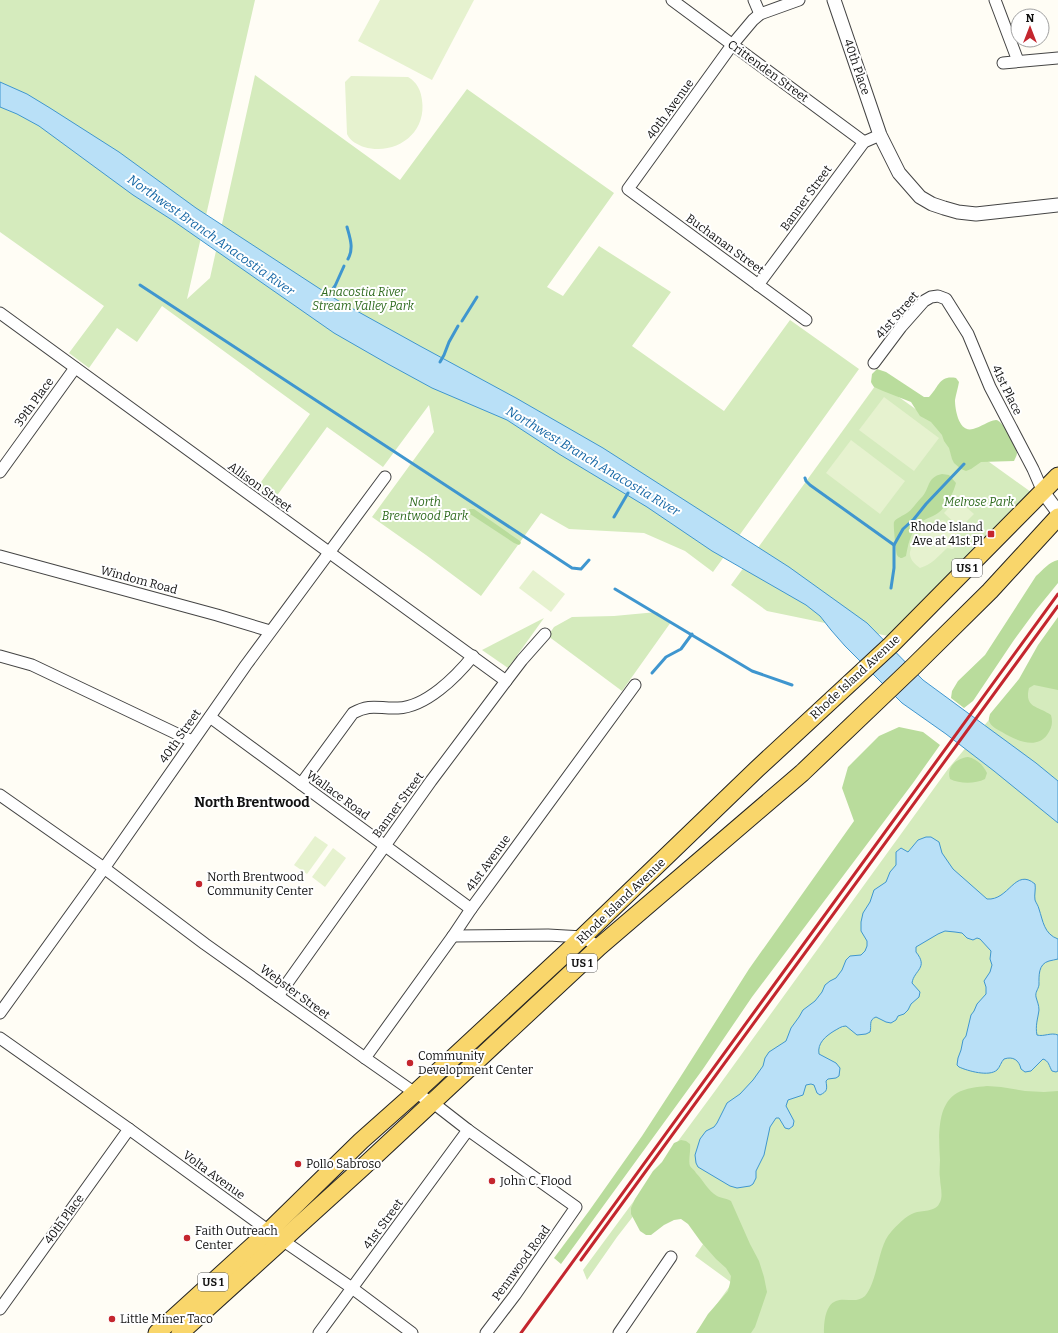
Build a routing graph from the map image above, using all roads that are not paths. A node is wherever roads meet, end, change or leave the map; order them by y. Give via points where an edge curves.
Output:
1 (672, 0) edge
2 (754, 0) edge
3 (799, 0) edge
4 (834, 0) edge
5 (995, 0) edge
6 (760, 14) junction
7 (732, 45) junction
8 (1058, 58) edge
9 (1018, 61) junction
10 (1002, 63) dead end
11 (880, 135) junction
12 (864, 142) junction
13 (628, 189) joint
14 (1058, 205) edge
15 (758, 285) junction
16 (946, 300) joint
17 (0, 313) edge
18 (806, 320) dead end
19 (874, 363) dead end
20 (75, 368) junction
21 (0, 472) edge
22 (1058, 476) edge
23 (385, 477) dead end
24 (1043, 492) junction
25 (1058, 512) edge
26 (1058, 517) edge
27 (330, 553) junction
28 (0, 556) edge
29 (270, 632) junction
30 (545, 634) dead end
31 (0, 656) edge
32 (473, 656) junction
33 (506, 680) junction
34 (634, 685) dead end
35 (210, 717) junction
36 (192, 741) junction
37 (301, 784) junction
38 (0, 795) edge
39 (384, 846) junction
40 (104, 868) junction
41 (470, 909) junction
42 (453, 936) junction
43 (583, 937) junction
44 (599, 947) junction
45 (278, 996) junction
46 (0, 1013) edge
47 (0, 1038) edge
48 (365, 1058) junction
49 (415, 1093) junction
50 (432, 1102) junction
51 (129, 1129) junction
52 (468, 1130) junction
53 (576, 1207) joint
54 (275, 1235) junction
55 (671, 1257) dead end
56 (352, 1288) junction
57 (0, 1309) edge
58 (157, 1333) edge
59 (180, 1333) edge
60 (319, 1333) edge
61 (412, 1333) edge
62 (486, 1333) edge
63 (619, 1333) edge

1 - 7 street, Crittenden Street
2 - 6 street
3 - 6 street
4 - 11 street, 40th Place
5 - 9 street
6 - 7 street, 40th Avenue
7 - 12 street, Crittenden Street
7 - 13 street, 40th Avenue
8 - 9 street
9 - 10 street
11 - 12 street, Banner Street
11 - 14 street via 899,174 920,196 932,204 958,212 976,214
12 - 15 street, Banner Street
13 - 15 street, Buchanan Street
15 - 18 street, Buchanan Street
16 - 19 street, 41st Street via 938,296 924,301
16 - 24 street, 41st Place via 968,334 990,388
17 - 20 street, Allison Street
20 - 21 street, 39th Place
20 - 27 street, Allison Street
22 - 24 main road, Rhode Island Avenue / US 1
23 - 27 street, 40th Street
24 - 25 street
24 - 43 main road, Rhode Island Avenue / US 1 via 891,645 757,769
26 - 44 main road, Rhode Island Avenue / US 1 via 990,590 802,773
27 - 29 street, 40th Street
27 - 32 street, Allison Street
28 - 29 street, Windom Road via 217,615
29 - 35 street, 40th Street
30 - 33 street, Banner Street
31 - 36 street via 32,665
32 - 33 street, Allison Street
32 - 37 street via 449,683 416,704 397,708 367,706 353,713
33 - 39 street, Banner Street
34 - 41 street, 41st Avenue
35 - 36 street, 40th Street
35 - 37 street, Wallace Road
36 - 40 street, 40th Street
37 - 39 street, Wallace Road
38 - 40 street, Webster Street
39 - 41 street, Wallace Road
39 - 45 street, Banner Street
40 - 45 street, Webster Street
40 - 46 street, 40th Street
41 - 42 street, 41st Avenue
42 - 43 street
42 - 48 street, 41st Avenue
43 - 44 street
43 - 49 main road, Rhode Island Avenue / US 1
44 - 50 main road, Rhode Island Avenue / US 1
45 - 48 street, Webster Street
47 - 51 street, Volta Avenue
48 - 49 street, Webster Street
49 - 50 street, Webster Street
49 - 54 main road, Rhode Island Avenue / US 1 via 361,1141
50 - 52 street, Webster Street
50 - 54 main road, Rhode Island Avenue / US 1 via 362,1168
51 - 54 street, Volta Avenue
51 - 57 street, 40th Place
52 - 53 street, Webster Street
52 - 56 street, 41st Street
53 - 62 street, Pennwood Road via 520,1289
54 - 56 street, Volta Avenue
54 - 58 main road, Rhode Island Avenue / US 1
54 - 59 main road, Rhode Island Avenue / US 1
55 - 63 street
56 - 60 street, 41st Street
56 - 61 street, Volta Avenue

